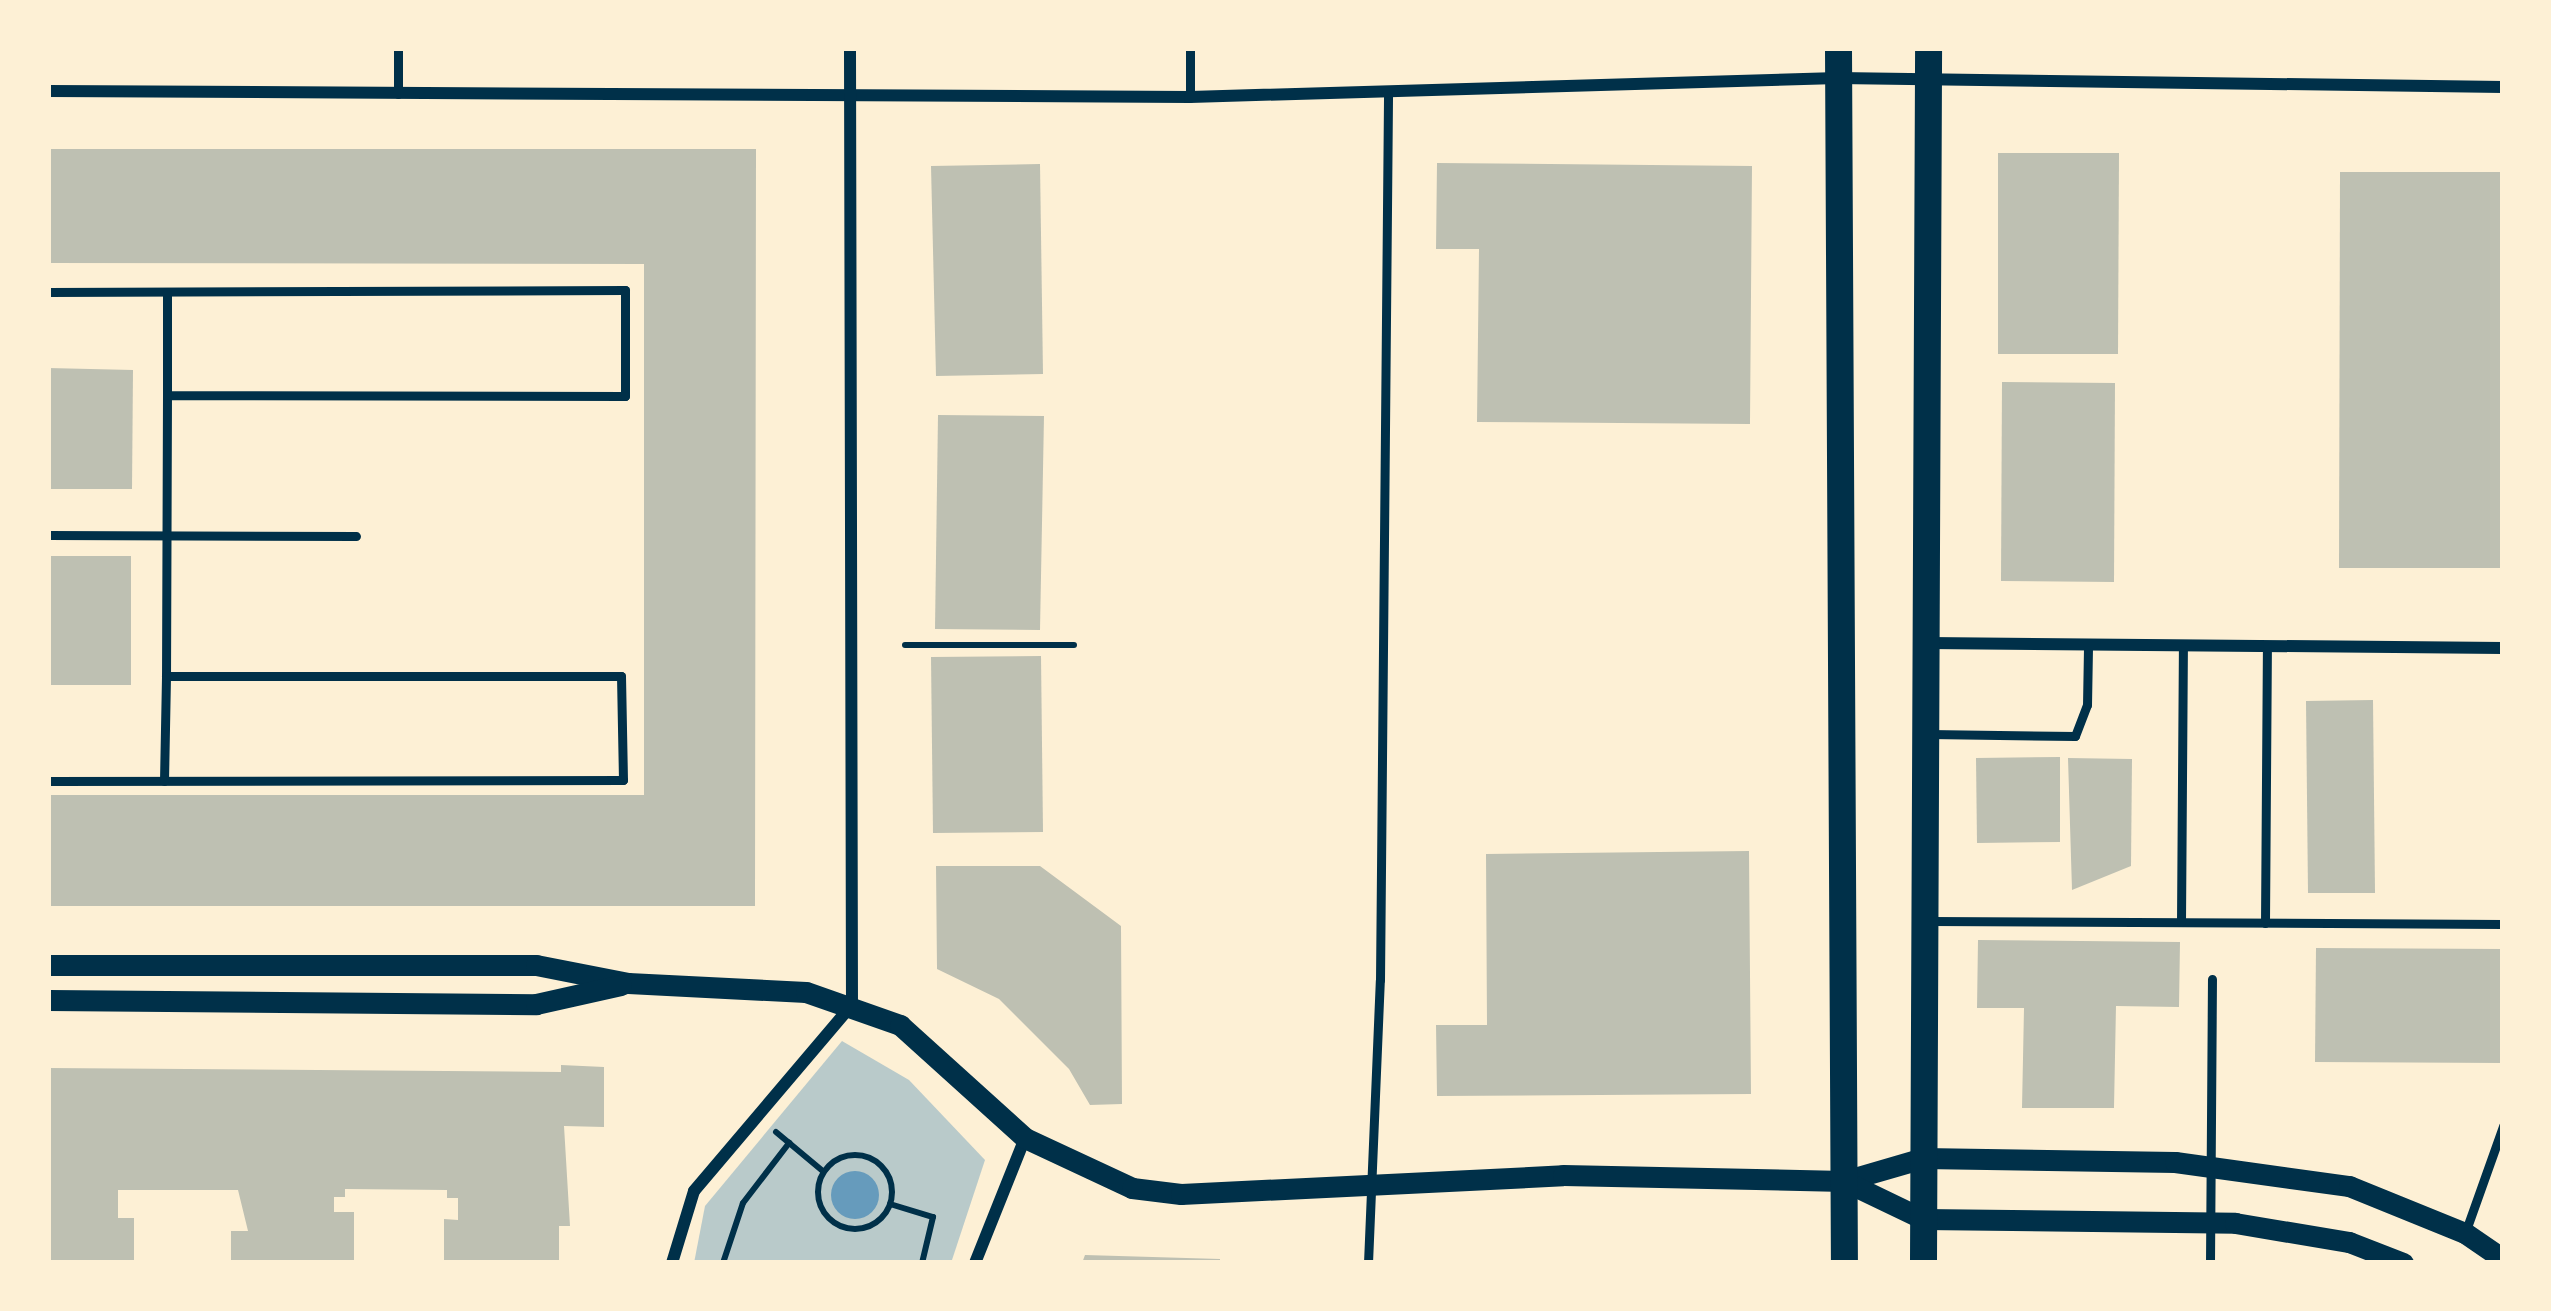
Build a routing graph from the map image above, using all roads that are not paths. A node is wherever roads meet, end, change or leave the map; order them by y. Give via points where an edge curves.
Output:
1 (398, 48) edge
2 (850, 48) edge
3 (1190, 48) edge
4 (1838, 48) edge
5 (1928, 48) edge
6 (1838, 78) junction
7 (1928, 79) junction
8 (2503, 87) edge
9 (48, 92) edge
10 (1388, 92) junction
11 (398, 94) junction
12 (853, 97) junction
13 (1190, 97) junction
14 (48, 292) edge
15 (167, 292) junction
16 (167, 395) junction
17 (48, 535) edge
18 (167, 536) junction
19 (356, 536) dead end
20 (1927, 644) junction
21 (2088, 645) junction
22 (2183, 645) junction
23 (2267, 646) junction
24 (2503, 648) edge
25 (166, 676) junction
26 (1927, 734) junction
27 (48, 781) edge
28 (164, 781) junction
29 (1925, 921) junction
30 (2181, 922) junction
31 (2265, 923) junction
32 (2503, 924) edge
33 (48, 965) edge
34 (2212, 979) dead end
35 (628, 983) junction
36 (48, 1000) edge
37 (852, 1005) junction
38 (2503, 1126) edge
39 (1025, 1138) junction
40 (1924, 1159) junction
41 (2208, 1165) junction
42 (1844, 1181) junction
43 (1370, 1184) junction
44 (1923, 1219) junction
45 (2208, 1223) junction
46 (2465, 1232) junction
47 (2503, 1259) edge
48 (672, 1263) edge
49 (976, 1263) edge
50 (1369, 1263) edge
51 (1844, 1263) edge
52 (1923, 1263) edge
53 (2210, 1263) edge
54 (2403, 1263) edge

1 - 11 lane
2 - 12 street
3 - 13 lane
4 - 6 highway
5 - 7 highway
6 - 7 street
6 - 10 street
6 - 42 highway
7 - 8 street
7 - 20 highway
9 - 11 street
10 - 13 street
10 - 43 lane via 1380,980
11 - 12 street
12 - 13 street
12 - 37 street
14 - 15 lane
15 - 16 lane
15 - 16 lane via 625,290 625,396
16 - 18 lane
17 - 18 lane
18 - 19 lane
18 - 25 lane
20 - 21 street
20 - 26 highway
21 - 22 street
21 - 26 lane via 2087,705 2074,736
22 - 23 street
22 - 30 lane
23 - 24 street
23 - 31 lane
25 - 28 lane
25 - 28 lane via 621,676 623,780
26 - 29 highway
27 - 28 lane
29 - 30 lane
29 - 40 highway
30 - 31 lane
31 - 32 lane
33 - 35 street via 536,965
34 - 41 lane
35 - 36 street via 536,1004
35 - 37 street via 746,985
37 - 39 street via 900,1025
37 - 48 street via 694,1191
38 - 46 lane
39 - 43 street via 1132,1188 1181,1194
39 - 49 street
40 - 41 street
40 - 42 street
40 - 44 highway
41 - 45 lane
41 - 46 street via 2349,1186
42 - 43 street via 1563,1175
42 - 44 street
42 - 51 highway
43 - 50 lane
44 - 45 street
44 - 52 highway
45 - 53 lane
45 - 54 street via 2299,1230
46 - 47 street

